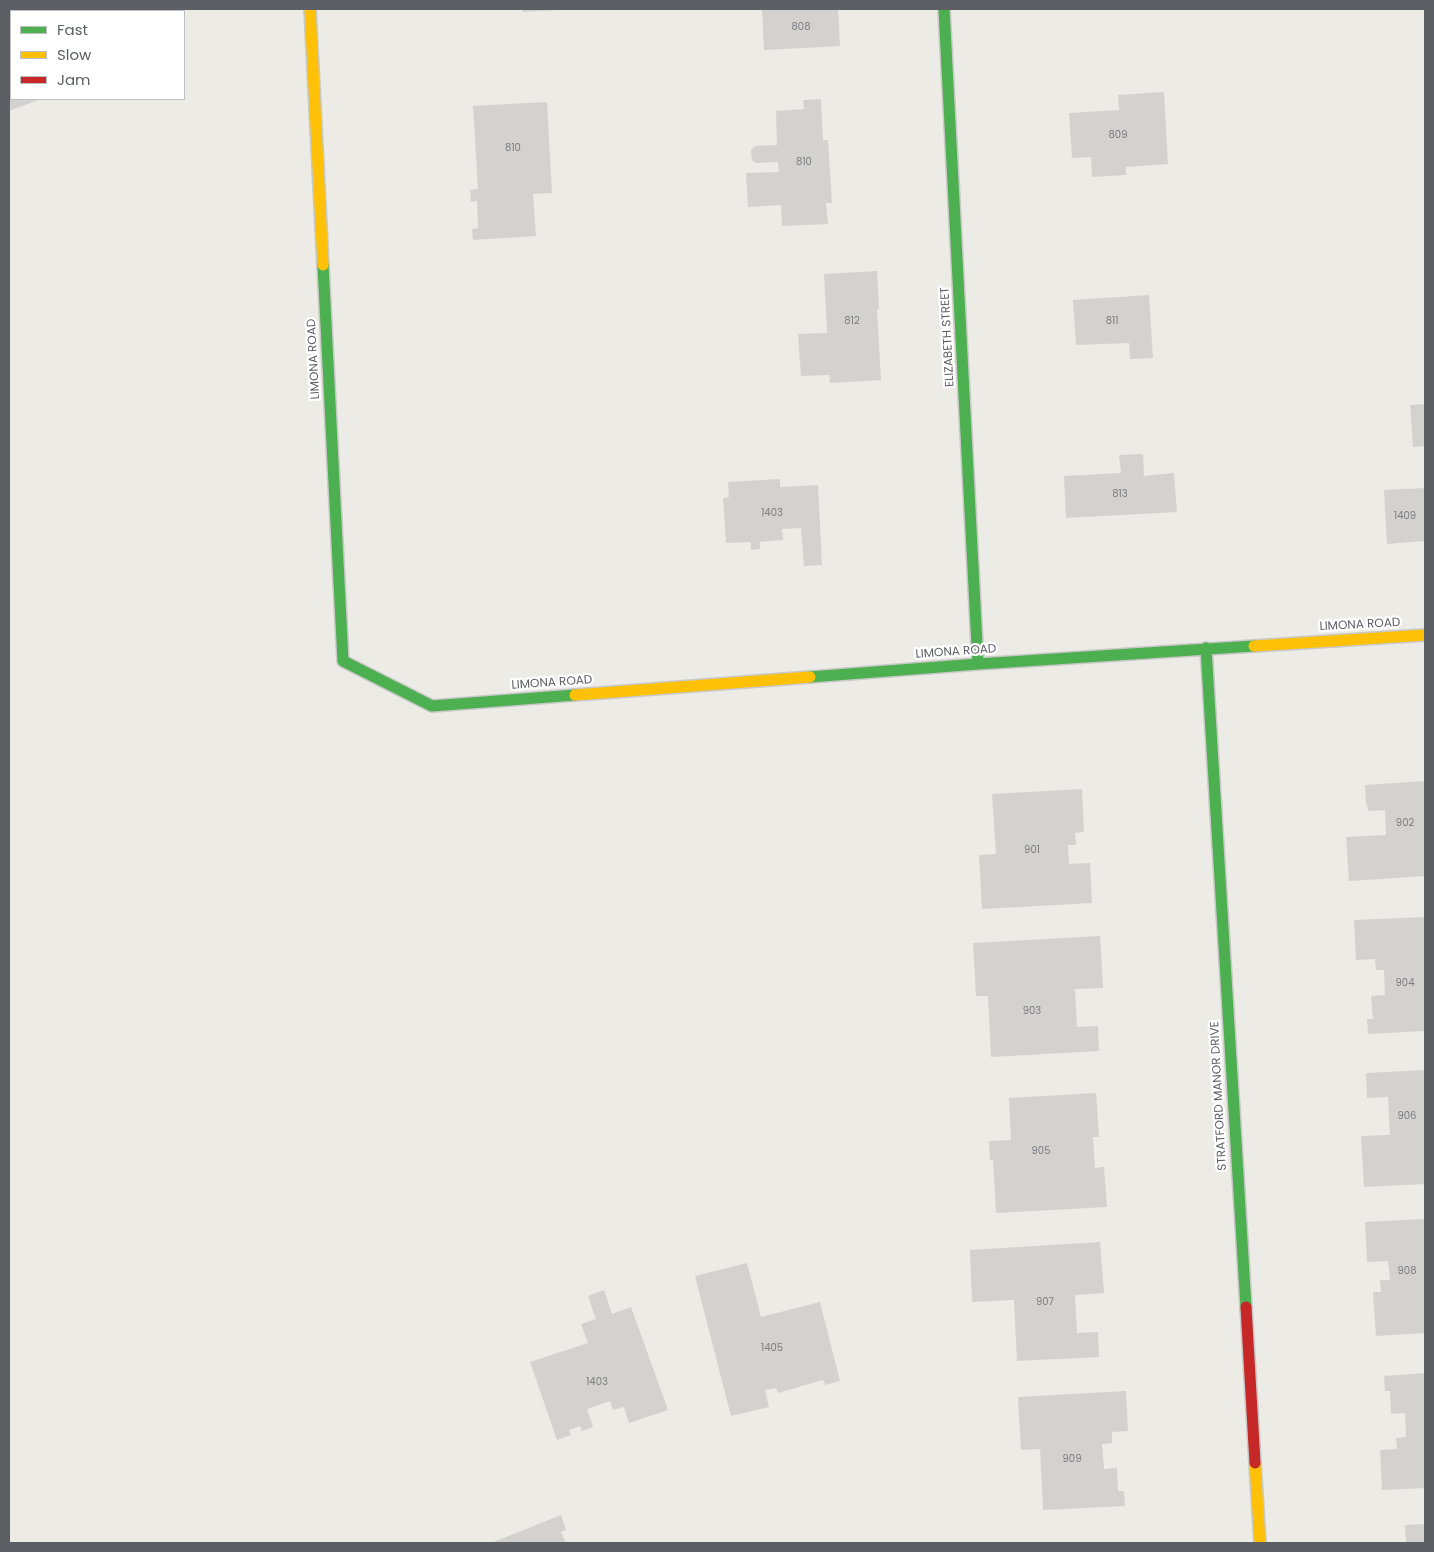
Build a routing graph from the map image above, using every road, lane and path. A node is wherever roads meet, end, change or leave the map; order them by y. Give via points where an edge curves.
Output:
1 (310, 9) edge
2 (944, 9) edge
3 (1425, 635) edge
4 (1206, 648) junction
5 (978, 664) junction
6 (1260, 1543) edge

1 - 5 street, LIMONA ROAD via 342,661 432,706
2 - 5 street, ELIZABETH STREET
3 - 4 street, LIMONA ROAD
4 - 5 street, LIMONA ROAD
4 - 6 street, STRATFORD MANOR DRIVE

